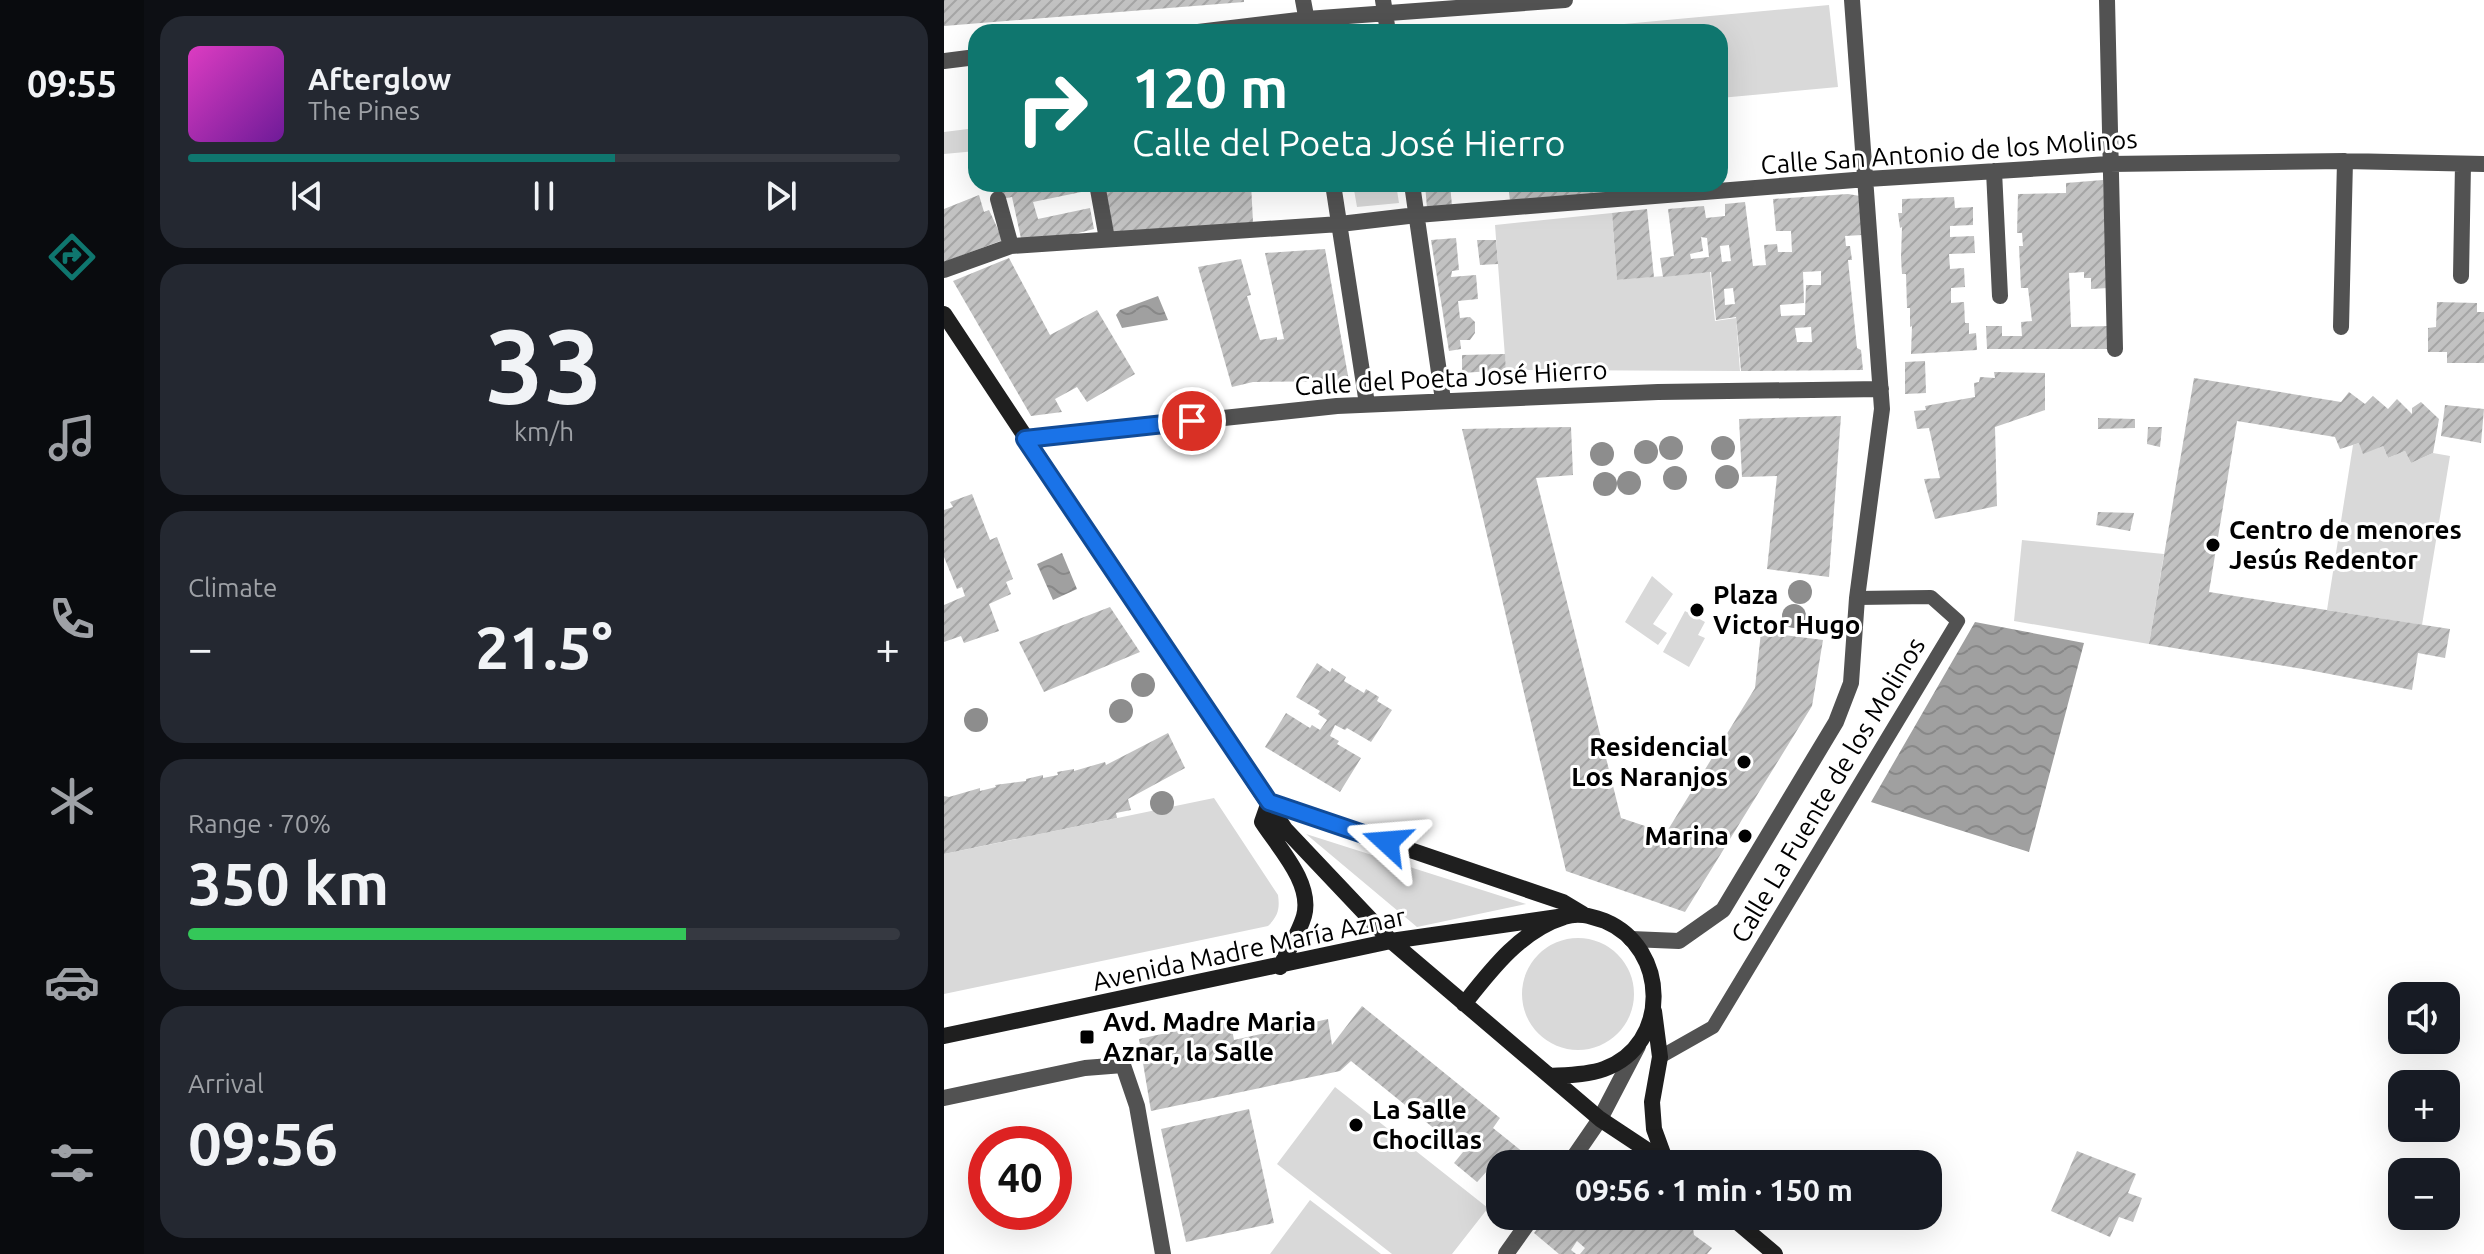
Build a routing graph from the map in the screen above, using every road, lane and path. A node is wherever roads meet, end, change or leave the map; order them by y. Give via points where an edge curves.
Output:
1 (1303, 0) edge
2 (1565, 0) edge
3 (1852, 0) edge
4 (2107, 0) edge
5 (1385, 16) edge
6 (1308, 24) edge
7 (1323, 24) edge
8 (968, 58) edge
9 (944, 61) edge
10 (2345, 161) junction
11 (2109, 164) junction
12 (2463, 164) junction
13 (2484, 164) edge
14 (1994, 171) junction
15 (1867, 179) junction
16 (1728, 190) edge
17 (1098, 192) edge
18 (1334, 192) edge
19 (1413, 192) edge
20 (1704, 192) edge
21 (998, 199) dead end
22 (1417, 215) junction
23 (1340, 224) junction
24 (1107, 239) junction
25 (1011, 246) junction
26 (944, 270) edge
27 (2461, 276) dead end
28 (2000, 296) dead end
29 (947, 324) edge
30 (2341, 327) dead end
31 (2115, 349) dead end
32 (1881, 389) junction
33 (1443, 400) junction
34 (1367, 404) junction
35 (1025, 439) junction
36 (1857, 598) junction
37 (1269, 802) junction
38 (1583, 914) junction
39 (1565, 916) junction
40 (1631, 939) junction
41 (1391, 941) junction
42 (1280, 967) junction
43 (1464, 1004) junction
44 (1653, 1009) junction
45 (1644, 1034) junction
46 (944, 1036) edge
47 (1660, 1057) junction
48 (1550, 1076) junction
49 (944, 1098) edge
50 (1600, 1119) junction
51 (1579, 1150) edge
52 (1647, 1150) edge
53 (1662, 1150) edge
54 (1523, 1230) edge
55 (1747, 1230) edge
56 (1163, 1254) edge
57 (1506, 1254) edge
58 (1775, 1254) edge

1 - 6 street
2 - 5 street
3 - 15 street, Calle La Fuente de los Molinos
4 - 11 street
5 - 7 street
8 - 9 street
10 - 11 street, Calle San Antonio de los Molinos
10 - 12 street, Calle San Antonio de los Molinos
10 - 30 street
11 - 14 street, Calle San Antonio de los Molinos
11 - 31 street
12 - 13 street, Calle San Antonio de los Molinos
12 - 27 street
14 - 15 street, Calle San Antonio de los Molinos
14 - 28 street
15 - 16 street, Calle San Antonio de los Molinos
15 - 32 street, Calle La Fuente de los Molinos
17 - 24 street
18 - 23 street
19 - 22 street
20 - 22 street, Calle San Antonio de los Molinos
21 - 25 street
22 - 23 street, Calle San Antonio de los Molinos
22 - 33 street
23 - 24 street, Calle San Antonio de los Molinos
23 - 34 street
24 - 25 street, Calle San Antonio de los Molinos
25 - 26 street, Calle San Antonio de los Molinos
29 - 35 street
32 - 33 street, Calle del Poeta José Hierro
32 - 36 street, Calle La Fuente de los Molinos
33 - 34 street, Calle del Poeta José Hierro
34 - 35 street, Calle del Poeta José Hierro
35 - 37 street
36 - 40 street, Calle La Fuente de los Molinos via 1851,683 1836,722 1723,910 1679,941
36 - 47 lane, Calle La Fuente de los Molinos via 1931,597 1958,621 1713,1027
37 - 38 street via 1563,902
37 - 41 street via 1285,829
37 - 42 street via 1262,822 1294,871 1306,902
38 - 39 street
38 - 40 street
39 - 41 street, Avenida Madre María Aznar
39 - 43 street via 1511,950
40 - 44 street via 1651,972
41 - 42 street, Avenida Madre María Aznar
41 - 43 street
42 - 46 street, Avenida Madre María Aznar
43 - 48 street
44 - 45 street
44 - 47 street
45 - 48 street via 1624,1058 1605,1069
45 - 50 street
47 - 53 street via 1652,1102
48 - 50 street
49 - 56 street via 1123,1065 1137,1106
50 - 51 street
50 - 52 street
54 - 57 street
55 - 58 street

